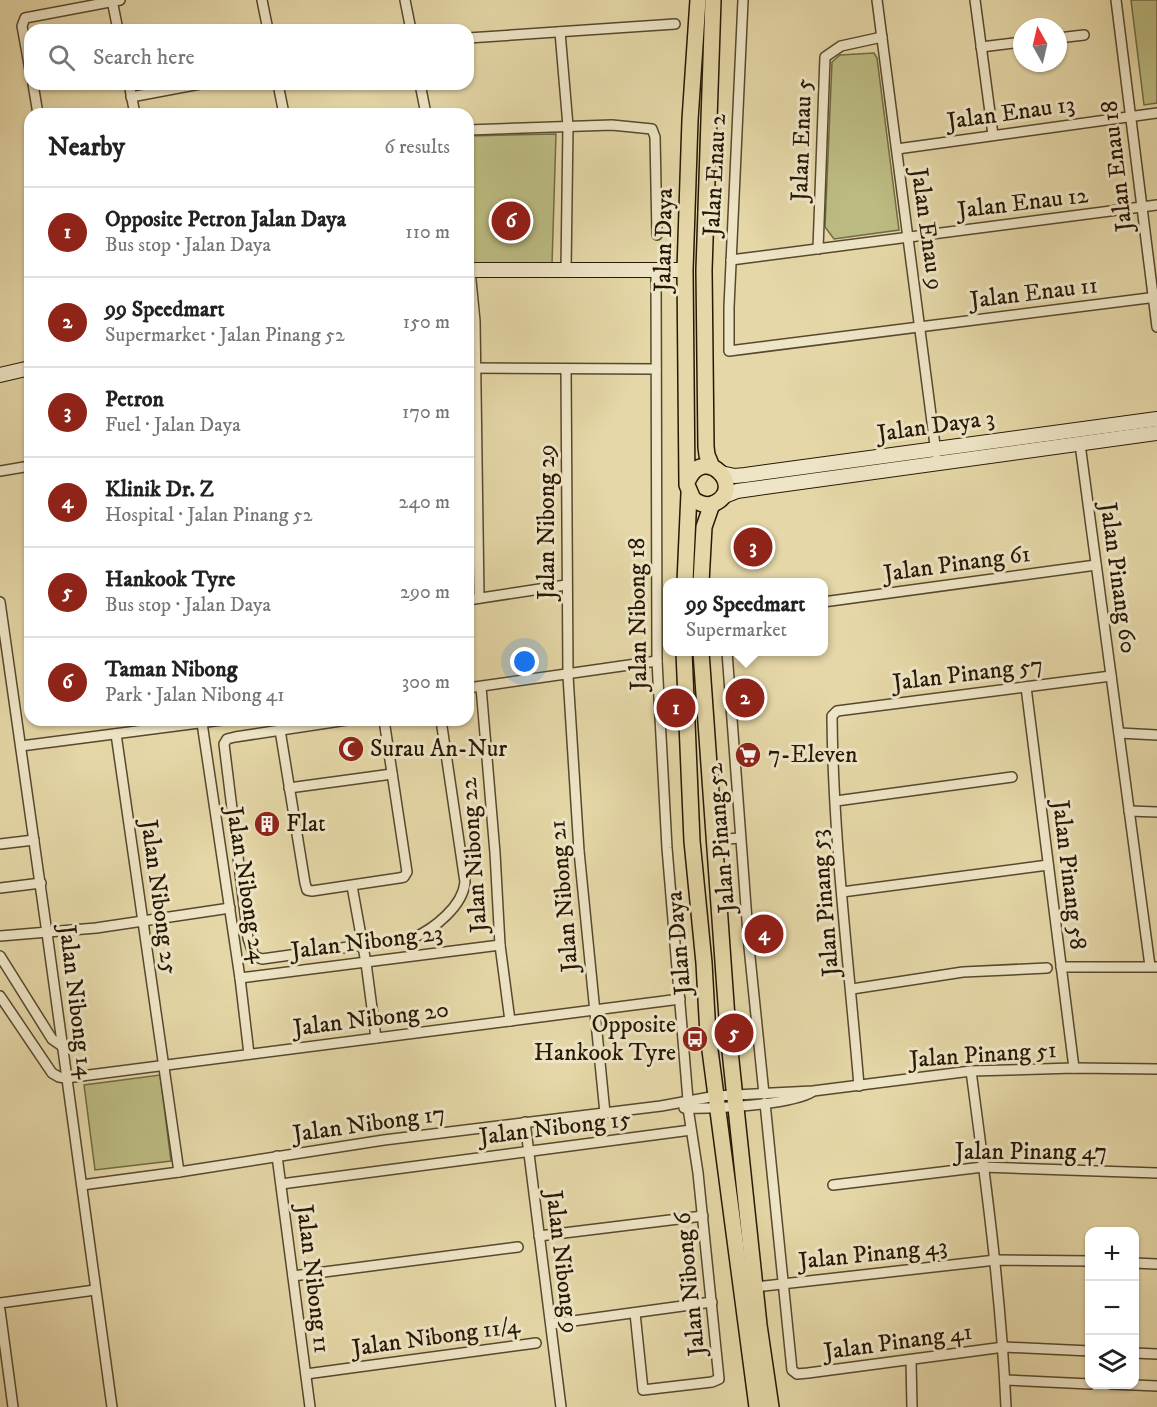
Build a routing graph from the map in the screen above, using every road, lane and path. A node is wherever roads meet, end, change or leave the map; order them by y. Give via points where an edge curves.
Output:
1 (115, 0) edge
2 (262, 0) edge
3 (405, 0) edge
4 (698, 0) edge
5 (713, 0) edge
6 (743, 0) edge
7 (877, 0) edge
8 (975, 0) edge
9 (1116, 0) edge
10 (117, 24) edge
11 (267, 24) edge
12 (410, 24) edge
13 (675, 24) dead end
14 (560, 32) junction
15 (1084, 35) dead end
16 (24, 37) edge
17 (882, 37) junction
18 (1067, 37) edge
19 (474, 38) edge
20 (1013, 43) edge
21 (981, 47) junction
22 (34, 90) edge
23 (130, 90) edge
24 (170, 90) edge
25 (279, 90) edge
26 (421, 90) edge
27 (131, 98) junction
28 (37, 108) edge
29 (134, 108) edge
30 (283, 108) edge
31 (425, 108) edge
32 (1157, 113) edge
33 (1131, 116) junction
34 (568, 126) junction
35 (474, 130) edge
36 (993, 135) junction
37 (897, 149) junction
38 (1157, 206) edge
39 (1142, 207) junction
40 (657, 235) dead end
41 (908, 237) junction
42 (818, 249) junction
43 (731, 260) junction
44 (474, 270) edge
45 (566, 270) junction
46 (685, 270) junction
47 (656, 271) junction
48 (1155, 297) edge
49 (474, 312) edge
50 (920, 327) junction
51 (1157, 327) edge
52 (474, 337) edge
53 (729, 351) joint
54 (474, 368) edge
55 (24, 369) edge
56 (566, 369) junction
57 (656, 369) junction
58 (0, 375) edge
59 (1157, 419) edge
60 (1157, 433) edge
61 (1080, 444) junction
62 (936, 449) junction
63 (938, 464) junction
64 (24, 467) edge
65 (716, 470) junction
66 (0, 471) edge
67 (689, 487) junction
68 (474, 500) edge
69 (717, 501) junction
70 (1096, 565) junction
71 (685, 578) edge
72 (701, 578) edge
73 (566, 585) junction
74 (479, 598) junction
75 (474, 599) edge
76 (828, 601) edge
77 (0, 602) edge
78 (684, 656) edge
79 (701, 656) edge
80 (727, 656) edge
81 (657, 661) junction
82 (568, 676) junction
83 (1111, 676) junction
84 (481, 687) junction
85 (1026, 687) junction
86 (474, 688) edge
87 (832, 716) joint
88 (179, 726) edge
89 (202, 726) edge
90 (307, 726) edge
91 (385, 726) edge
92 (442, 726) edge
93 (280, 730) junction
94 (1119, 733) junction
95 (116, 734) junction
96 (1157, 735) edge
97 (21, 746) junction
98 (392, 774) junction
99 (1012, 777) dead end
100 (289, 788) junction
101 (836, 801) junction
102 (1129, 811) junction
103 (1157, 813) edge
104 (740, 838) junction
105 (34, 840) junction
106 (714, 840) junction
107 (0, 844) edge
108 (1048, 865) junction
109 (40, 883) junction
110 (352, 886) junction
111 (0, 888) edge
112 (842, 892) junction
113 (230, 908) junction
114 (142, 921) junction
115 (47, 933) junction
116 (0, 936) edge
117 (362, 945) junction
118 (500, 945) junction
119 (0, 956) edge
120 (366, 963) junction
121 (1061, 967) junction
122 (1154, 967) edge
123 (1047, 968) dead end
124 (240, 978) junction
125 (852, 989) junction
126 (0, 996) edge
127 (680, 999) junction
128 (594, 1010) junction
129 (510, 1021) junction
130 (376, 1038) junction
131 (62, 1046) junction
132 (249, 1054) junction
133 (164, 1065) junction
134 (1074, 1068) junction
135 (1157, 1068) edge
136 (971, 1071) junction
137 (66, 1078) junction
138 (859, 1086) junction
139 (764, 1098) junction
140 (736, 1100) junction
141 (717, 1102) junction
142 (688, 1104) junction
143 (605, 1113) junction
144 (525, 1122) junction
145 (691, 1130) junction
146 (528, 1151) junction
147 (277, 1156) junction
148 (984, 1167) junction
149 (179, 1172) junction
150 (1157, 1173) edge
151 (281, 1184) junction
152 (82, 1185) junction
153 (833, 1185) dead end
154 (702, 1216) junction
155 (539, 1236) junction
156 (518, 1247) dead end
157 (996, 1260) junction
158 (1085, 1261) edge
159 (1139, 1263) edge
160 (1157, 1264) edge
161 (293, 1276) junction
162 (783, 1283) junction
163 (755, 1287) junction
164 (95, 1290) junction
165 (712, 1302) junction
166 (0, 1303) edge
167 (0, 1310) edge
168 (635, 1313) junction
169 (550, 1324) junction
170 (536, 1343) dead end
171 (1004, 1347) junction
172 (1085, 1351) edge
173 (1139, 1353) edge
174 (1157, 1354) edge
175 (911, 1360) junction
176 (306, 1374) junction
177 (797, 1374) joint
178 (1005, 1380) junction
179 (1085, 1384) edge
180 (1139, 1385) edge
181 (1157, 1386) edge
182 (13, 1407) edge
183 (112, 1407) edge
184 (310, 1407) edge
185 (561, 1407) edge
186 (757, 1407) edge
187 (771, 1407) edge
188 (910, 1407) edge
189 (1006, 1407) edge

1 - 10 street
1 - 16 street via 25,18
2 - 11 street
3 - 12 street
4 - 46 main road, Jalan Daya
5 - 65 main road, Jalan Daya via 704,270 706,447 708,461
6 - 43 street, Jalan Enau 2
7 - 17 street, Jalan Enau 9
8 - 21 street
9 - 33 street, Jalan Enau 18
13 - 14 street
14 - 19 street
14 - 34 street
15 - 18 street
17 - 37 street, Jalan Enau 9
17 - 42 street, Jalan Enau 5 via 841,46 825,57
20 - 21 street
21 - 36 street
22 - 28 street
23 - 27 street
24 - 27 street
25 - 30 street
26 - 31 street
27 - 29 street
32 - 33 street, Jalan Enau 13
33 - 36 street, Jalan Enau 13
33 - 39 street, Jalan Enau 18
34 - 35 street
34 - 40 street via 652,129
34 - 45 street
36 - 37 street, Jalan Enau 13
37 - 41 street, Jalan Enau 9
38 - 39 street, Jalan Enau 12
39 - 41 street, Jalan Enau 12
39 - 48 street, Jalan Enau 18
41 - 42 street, Jalan Enau 12
41 - 50 street, Jalan Enau 9
42 - 43 street, Jalan Enau 12
43 - 53 street, Jalan Enau 2
44 - 45 street
45 - 47 street
46 - 47 street
46 - 67 main road, Jalan Daya
47 - 57 street, Jalan Nibong 18
48 - 50 street, Jalan Enau 11
48 - 51 street, Jalan Enau 18
49 - 52 street
50 - 53 street, Jalan Enau 11
50 - 62 street, Jalan Enau 9
54 - 56 street
55 - 58 street
56 - 57 street
56 - 73 street, Jalan Nibong 29
57 - 81 street, Jalan Nibong 18
59 - 62 street, Jalan Daya 3
60 - 61 street, Jalan Daya 3
61 - 63 street, Jalan Daya 3
61 - 70 street, Jalan Pinang 60
62 - 63 street, Jalan Enau 9
62 - 65 street, Jalan Daya 3 via 735,476
63 - 69 street, Jalan Daya 3 via 737,491
64 - 66 street
65 - 67 main road via 695,470
65 - 69 main road via 726,485
67 - 69 main road via 698,503
67 - 71 main road, Jalan Daya
68 - 74 street
69 - 72 main road via 704,527
70 - 76 street, Jalan Pinang 61
70 - 83 street, Jalan Pinang 60
73 - 74 street
73 - 82 street, Jalan Nibong 29
74 - 75 street
77 - 97 street, Jalan Nibong 14
78 - 141 main road, Jalan Daya via 692,841
79 - 106 main road, Jalan Daya
80 - 104 street, Jalan Pinang 52
81 - 82 street
81 - 127 street, Jalan Nibong 18
82 - 84 street
82 - 128 street, Jalan Nibong 21
83 - 85 street, Jalan Pinang 57
83 - 94 street, Jalan Pinang 60
84 - 86 street
84 - 118 street, Jalan Nibong 22
85 - 87 street, Jalan Pinang 57 via 837,711
85 - 108 street, Jalan Pinang 58
87 - 101 street, Jalan Pinang 53
88 - 95 street
89 - 113 street, Jalan Nibong 24
90 - 93 street
91 - 98 street
92 - 117 street via 465,891 423,934
93 - 100 street
93 - 117 street via 235,737 224,744 251,950 254,956 262,958
94 - 96 street
94 - 102 street, Jalan Pinang 60
95 - 97 street
95 - 114 street, Jalan Nibong 25
97 - 105 street, Jalan Nibong 14
98 - 100 street
98 - 110 street via 406,872 404,877
99 - 101 street
100 - 110 street via 307,890
101 - 112 street, Jalan Pinang 53
102 - 103 street
102 - 122 street, Jalan Pinang 60
104 - 106 street
104 - 139 street, Jalan Pinang 52
105 - 107 street
105 - 109 street, Jalan Nibong 14
106 - 140 main road, Jalan Daya
108 - 112 street
108 - 121 street, Jalan Pinang 58
109 - 111 street
109 - 115 street, Jalan Nibong 14
110 - 117 street
112 - 125 street, Jalan Pinang 53
113 - 114 street
113 - 124 street, Jalan Nibong 24
114 - 115 street
114 - 133 street, Jalan Nibong 25
115 - 116 street
115 - 131 street, Jalan Nibong 14
117 - 120 street
118 - 120 street, Jalan Nibong 23
118 - 129 street, Jalan Nibong 22
119 - 131 street via 52,1039
120 - 124 street, Jalan Nibong 23
120 - 130 street
121 - 122 street
121 - 134 street, Jalan Pinang 58
123 - 125 street via 963,972
124 - 132 street, Jalan Nibong 24
125 - 138 street, Jalan Pinang 53
126 - 137 street via 52,1072
127 - 128 street, Jalan Nibong 20
127 - 142 street, Jalan Nibong 18
128 - 129 street, Jalan Nibong 20
128 - 143 street, Jalan Nibong 21
129 - 130 street, Jalan Nibong 20
130 - 132 street, Jalan Nibong 20
131 - 137 street, Jalan Nibong 14
132 - 133 street, Jalan Nibong 20
133 - 137 street, Jalan Nibong 20
133 - 149 street, Jalan Nibong 25
134 - 135 street, Jalan Pinang 51
134 - 136 street, Jalan Pinang 51
136 - 138 street, Jalan Pinang 51
136 - 148 street
137 - 152 street, Jalan Nibong 14
138 - 139 street, Jalan Pinang 51
139 - 140 street, Jalan Pinang 51
139 - 162 street, Jalan Pinang 52
140 - 141 street, Jalan Pinang 51
140 - 163 main road, Jalan Daya
141 - 142 street, Jalan Pinang 51
141 - 186 main road, Jalan Daya
142 - 143 street, Jalan Nibong 17
142 - 145 street, Jalan Nibong 6
143 - 144 street, Jalan Nibong 17
144 - 146 street, Jalan Nibong 9
144 - 147 street, Jalan Nibong 17
145 - 146 street, Jalan Nibong 15
145 - 154 street, Jalan Nibong 6
146 - 151 street, Jalan Nibong 15
146 - 155 street, Jalan Nibong 9
147 - 149 street, Jalan Nibong 17
147 - 151 street, Jalan Nibong 11
148 - 150 street, Jalan Pinang 47
148 - 153 street, Jalan Pinang 47
148 - 157 street
149 - 152 street, Jalan Nibong 17
151 - 161 street, Jalan Nibong 11
152 - 164 street, Jalan Nibong 14
154 - 155 street
154 - 165 street, Jalan Nibong 6
155 - 169 street, Jalan Nibong 9
156 - 161 street
157 - 158 street, Jalan Pinang 43
157 - 162 street, Jalan Pinang 43
157 - 171 street
159 - 160 street
161 - 176 street, Jalan Nibong 11
162 - 163 street, Jalan Pinang 43
162 - 177 street, Jalan Pinang 52 via 792,1370
163 - 187 main road, Jalan Daya
164 - 166 street
164 - 183 street, Jalan Nibong 14
165 - 168 street
165 - 168 street, Jalan Nibong 6 via 719,1379 712,1382 644,1390
167 - 182 street
168 - 169 street
169 - 185 street, Jalan Nibong 9
170 - 176 street, Jalan Nibong 11/4
171 - 172 street, Jalan Pinang 41
171 - 175 street, Jalan Pinang 41
171 - 178 street
173 - 174 street
175 - 177 street, Jalan Pinang 41
175 - 188 street
176 - 184 street, Jalan Nibong 11
178 - 179 street
178 - 189 street
180 - 181 street

